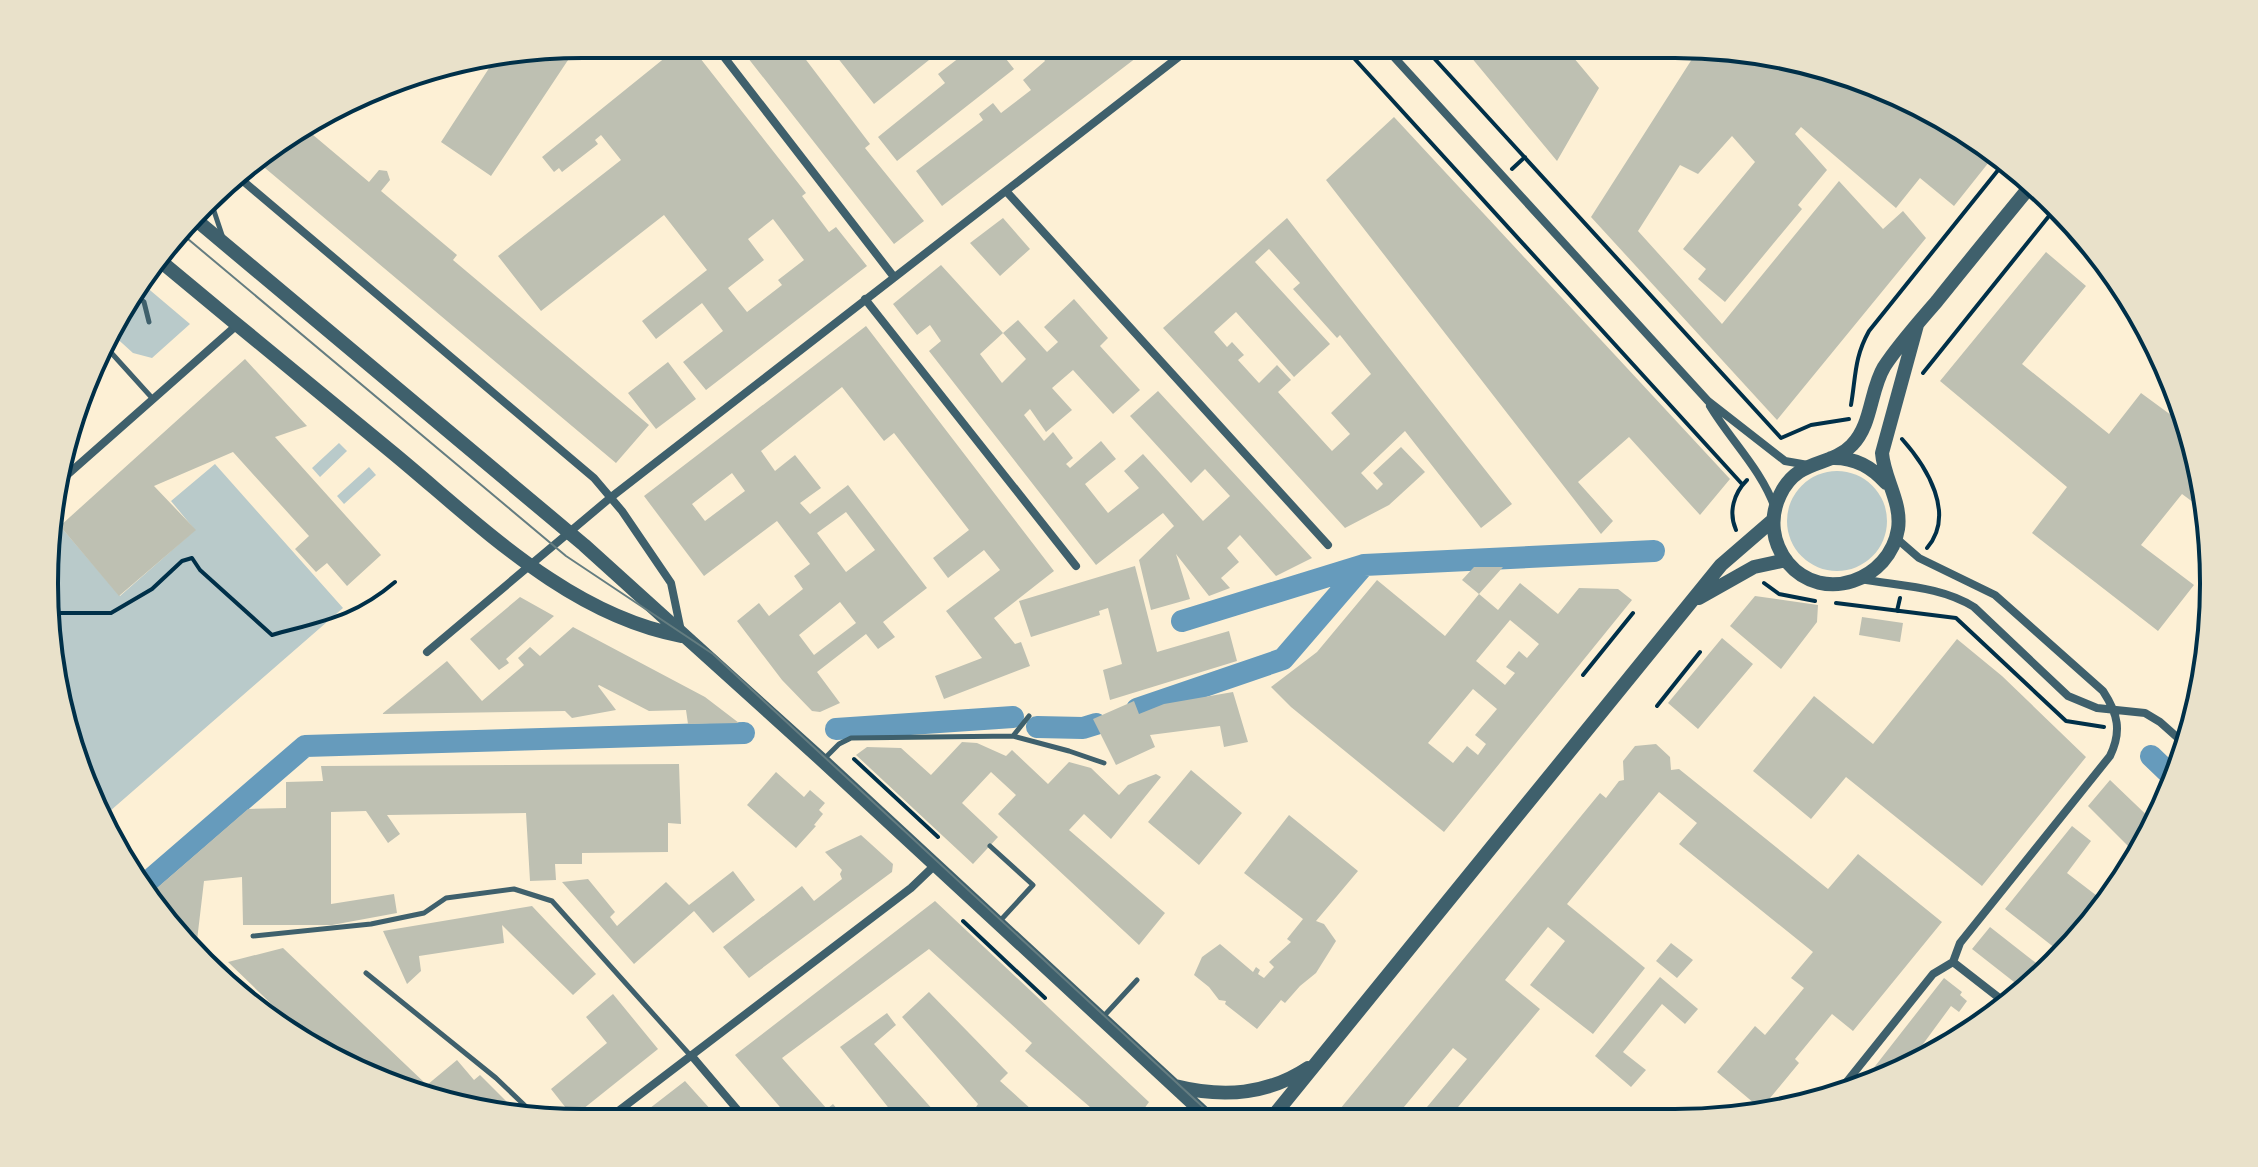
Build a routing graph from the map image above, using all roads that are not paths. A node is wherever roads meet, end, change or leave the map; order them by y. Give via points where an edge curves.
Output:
1 (725, 58) edge
2 (1177, 58) edge
3 (1395, 58) edge
4 (244, 182) edge
5 (1006, 191) junction
6 (2025, 192) edge
7 (214, 210) edge
8 (201, 224) edge
9 (225, 244) junction
10 (166, 266) edge
11 (894, 277) junction
12 (865, 299) junction
13 (142, 300) edge
14 (149, 322) dead end
15 (237, 325) junction
16 (1917, 325) junction
17 (111, 353) edge
18 (154, 399) junction
19 (1708, 401) junction
20 (1827, 459) junction
21 (1808, 465) junction
22 (70, 472) edge
23 (1889, 486) junction
24 (610, 498) junction
25 (1774, 514) junction
26 (569, 533) junction
27 (1896, 538) junction
28 (1328, 545) dead end
29 (1786, 560) junction
30 (531, 564) junction
31 (1076, 566) dead end
32 (1860, 579) junction
33 (1690, 605) junction
34 (682, 636) junction
35 (427, 652) dead end
36 (2115, 709) junction
37 (1029, 716) dead end
38 (1013, 736) junction
39 (2177, 737) edge
40 (823, 761) junction
41 (1104, 763) dead end
42 (990, 846) dead end
43 (935, 865) junction
44 (998, 923) junction
45 (253, 936) dead end
46 (1953, 962) junction
47 (366, 973) dead end
48 (1137, 980) dead end
49 (1998, 997) edge
50 (1101, 1019) junction
51 (691, 1055) junction
52 (1319, 1061) junction
53 (1849, 1079) edge
54 (1174, 1086) junction
55 (525, 1106) edge
56 (621, 1109) edge
57 (737, 1109) edge
58 (1199, 1109) edge
59 (1279, 1109) edge

1 - 11 street
2 - 5 street
3 - 19 street
4 - 24 street via 594,478
5 - 11 street
5 - 28 street
6 - 16 street
7 - 9 lane
8 - 9 street
9 - 26 street
10 - 15 street
11 - 12 street
12 - 24 street
12 - 31 street
13 - 14 lane
15 - 18 street
15 - 30 street
16 - 20 street via 1883,369 1854,444
16 - 23 street via 1882,453
17 - 18 lane
18 - 22 street
19 - 21 street via 1785,461
19 - 25 street via 1766,485
20 - 21 street
20 - 23 street via 1857,462
21 - 25 street via 1787,483
23 - 27 street via 1898,506
24 - 26 street
24 - 34 street via 671,583
25 - 29 street via 1776,543
25 - 33 street via 1721,565
26 - 30 street
26 - 34 street
27 - 32 street via 1882,562
27 - 36 street via 1919,558 1995,595 2103,691
29 - 32 street via 1818,582 1835,585
29 - 33 street via 1754,567
30 - 34 street via 607,612 650,630
30 - 35 street
32 - 36 street via 1959,597 2068,696
33 - 52 street
34 - 40 street
36 - 39 street via 2145,713
36 - 46 street via 2117,737 2110,756 1960,943
37 - 38 lane
38 - 40 lane via 851,738
38 - 41 lane
40 - 43 street
42 - 44 lane via 1033,885
43 - 44 street
43 - 51 street
44 - 50 street
45 - 51 lane via 371,924 424,913 446,898 514,889 552,901
46 - 49 street
46 - 53 street via 1933,974
47 - 55 lane
48 - 50 lane
50 - 54 street
51 - 56 street
51 - 57 street
52 - 54 street via 1258,1091 1221,1094
52 - 59 street
54 - 58 street

